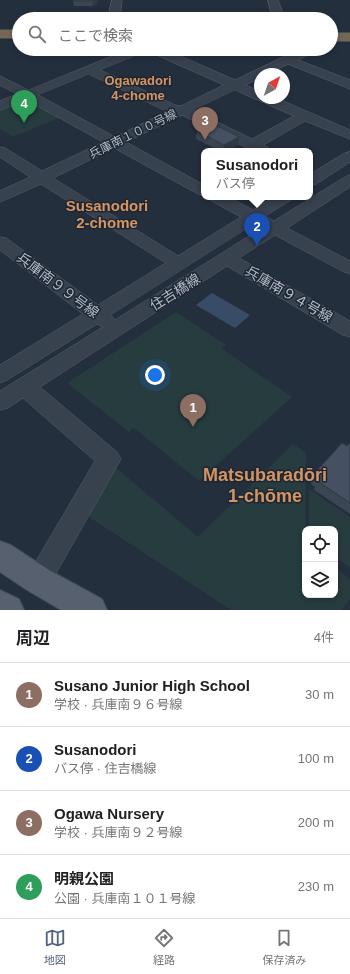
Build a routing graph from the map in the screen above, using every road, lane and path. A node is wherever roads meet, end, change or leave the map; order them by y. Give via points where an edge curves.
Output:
1 (118, 0) edge
2 (273, 0) edge
3 (115, 12) edge
4 (277, 12) edge
5 (0, 22) edge
6 (338, 25) edge
7 (0, 26) edge
8 (350, 26) edge
9 (12, 27) edge
10 (12, 29) edge
11 (338, 29) edge
12 (0, 30) edge
13 (12, 30) edge
14 (350, 30) edge
15 (12, 32) edge
16 (338, 33) edge
17 (350, 34) edge
18 (0, 36) edge
19 (338, 37) edge
20 (350, 37) edge
21 (113, 56) edge
22 (170, 56) edge
23 (296, 56) edge
24 (288, 60) junction
25 (91, 70) junction
26 (0, 80) edge
27 (236, 85) junction
28 (350, 86) edge
29 (254, 93) edge
30 (27, 95) junction
31 (279, 104) edge
32 (0, 106) edge
33 (182, 110) junction
34 (305, 115) junction
35 (350, 135) edge
36 (115, 142) junction
37 (258, 148) edge
38 (0, 151) edge
39 (350, 156) edge
40 (313, 176) edge
41 (42, 178) junction
42 (346, 188) edge
43 (201, 189) edge
44 (1, 195) edge
45 (222, 200) edge
46 (279, 200) edge
47 (253, 217) junction
48 (274, 229) junction
49 (0, 242) edge
50 (227, 259) junction
51 (179, 264) junction
52 (350, 268) edge
53 (97, 314) junction
54 (117, 329) junction
55 (350, 330) edge
56 (0, 375) edge
57 (25, 387) junction
58 (0, 402) edge
59 (0, 555) edge
60 (38, 580) junction
61 (0, 605) edge
62 (8, 610) edge
63 (90, 610) edge

1 - 3 street
2 - 4 street
5 - 9 highway
6 - 8 highway
7 - 10 highway
11 - 14 highway
12 - 13 highway
15 - 18 highway
16 - 17 highway
19 - 20 highway
21 - 25 street
22 - 27 street
23 - 24 street, 兵庫南１００号線
24 - 27 street, 兵庫南１００号線
24 - 28 street
25 - 30 street
25 - 33 street via 171,108
26 - 30 street
27 - 29 street
27 - 33 street, 兵庫南１００号線
30 - 32 street
30 - 36 street
31 - 34 street
33 - 36 street, 兵庫南１００号線
33 - 37 street
34 - 35 street
34 - 37 street
36 - 41 street, 兵庫南１００号線
36 - 43 street
38 - 41 street
39 - 40 street
41 - 44 street, 兵庫南１００号線
41 - 51 street
42 - 48 street, 住吉橋線
45 - 47 street
46 - 47 street, 住吉橋線
47 - 48 street
47 - 51 street, 住吉橋線
48 - 50 street, 住吉橋線
48 - 52 street
49 - 53 street, 兵庫南９９号線
50 - 54 street, 住吉橋線
50 - 55 street, 兵庫南９４号線
51 - 53 street, 住吉橋線
53 - 54 street, 兵庫南９９号線
53 - 56 street, 住吉橋線
54 - 57 street, 住吉橋線
57 - 58 street, 住吉橋線
57 - 60 street via 109,459
59 - 60 main road
60 - 63 main road
61 - 62 main road

